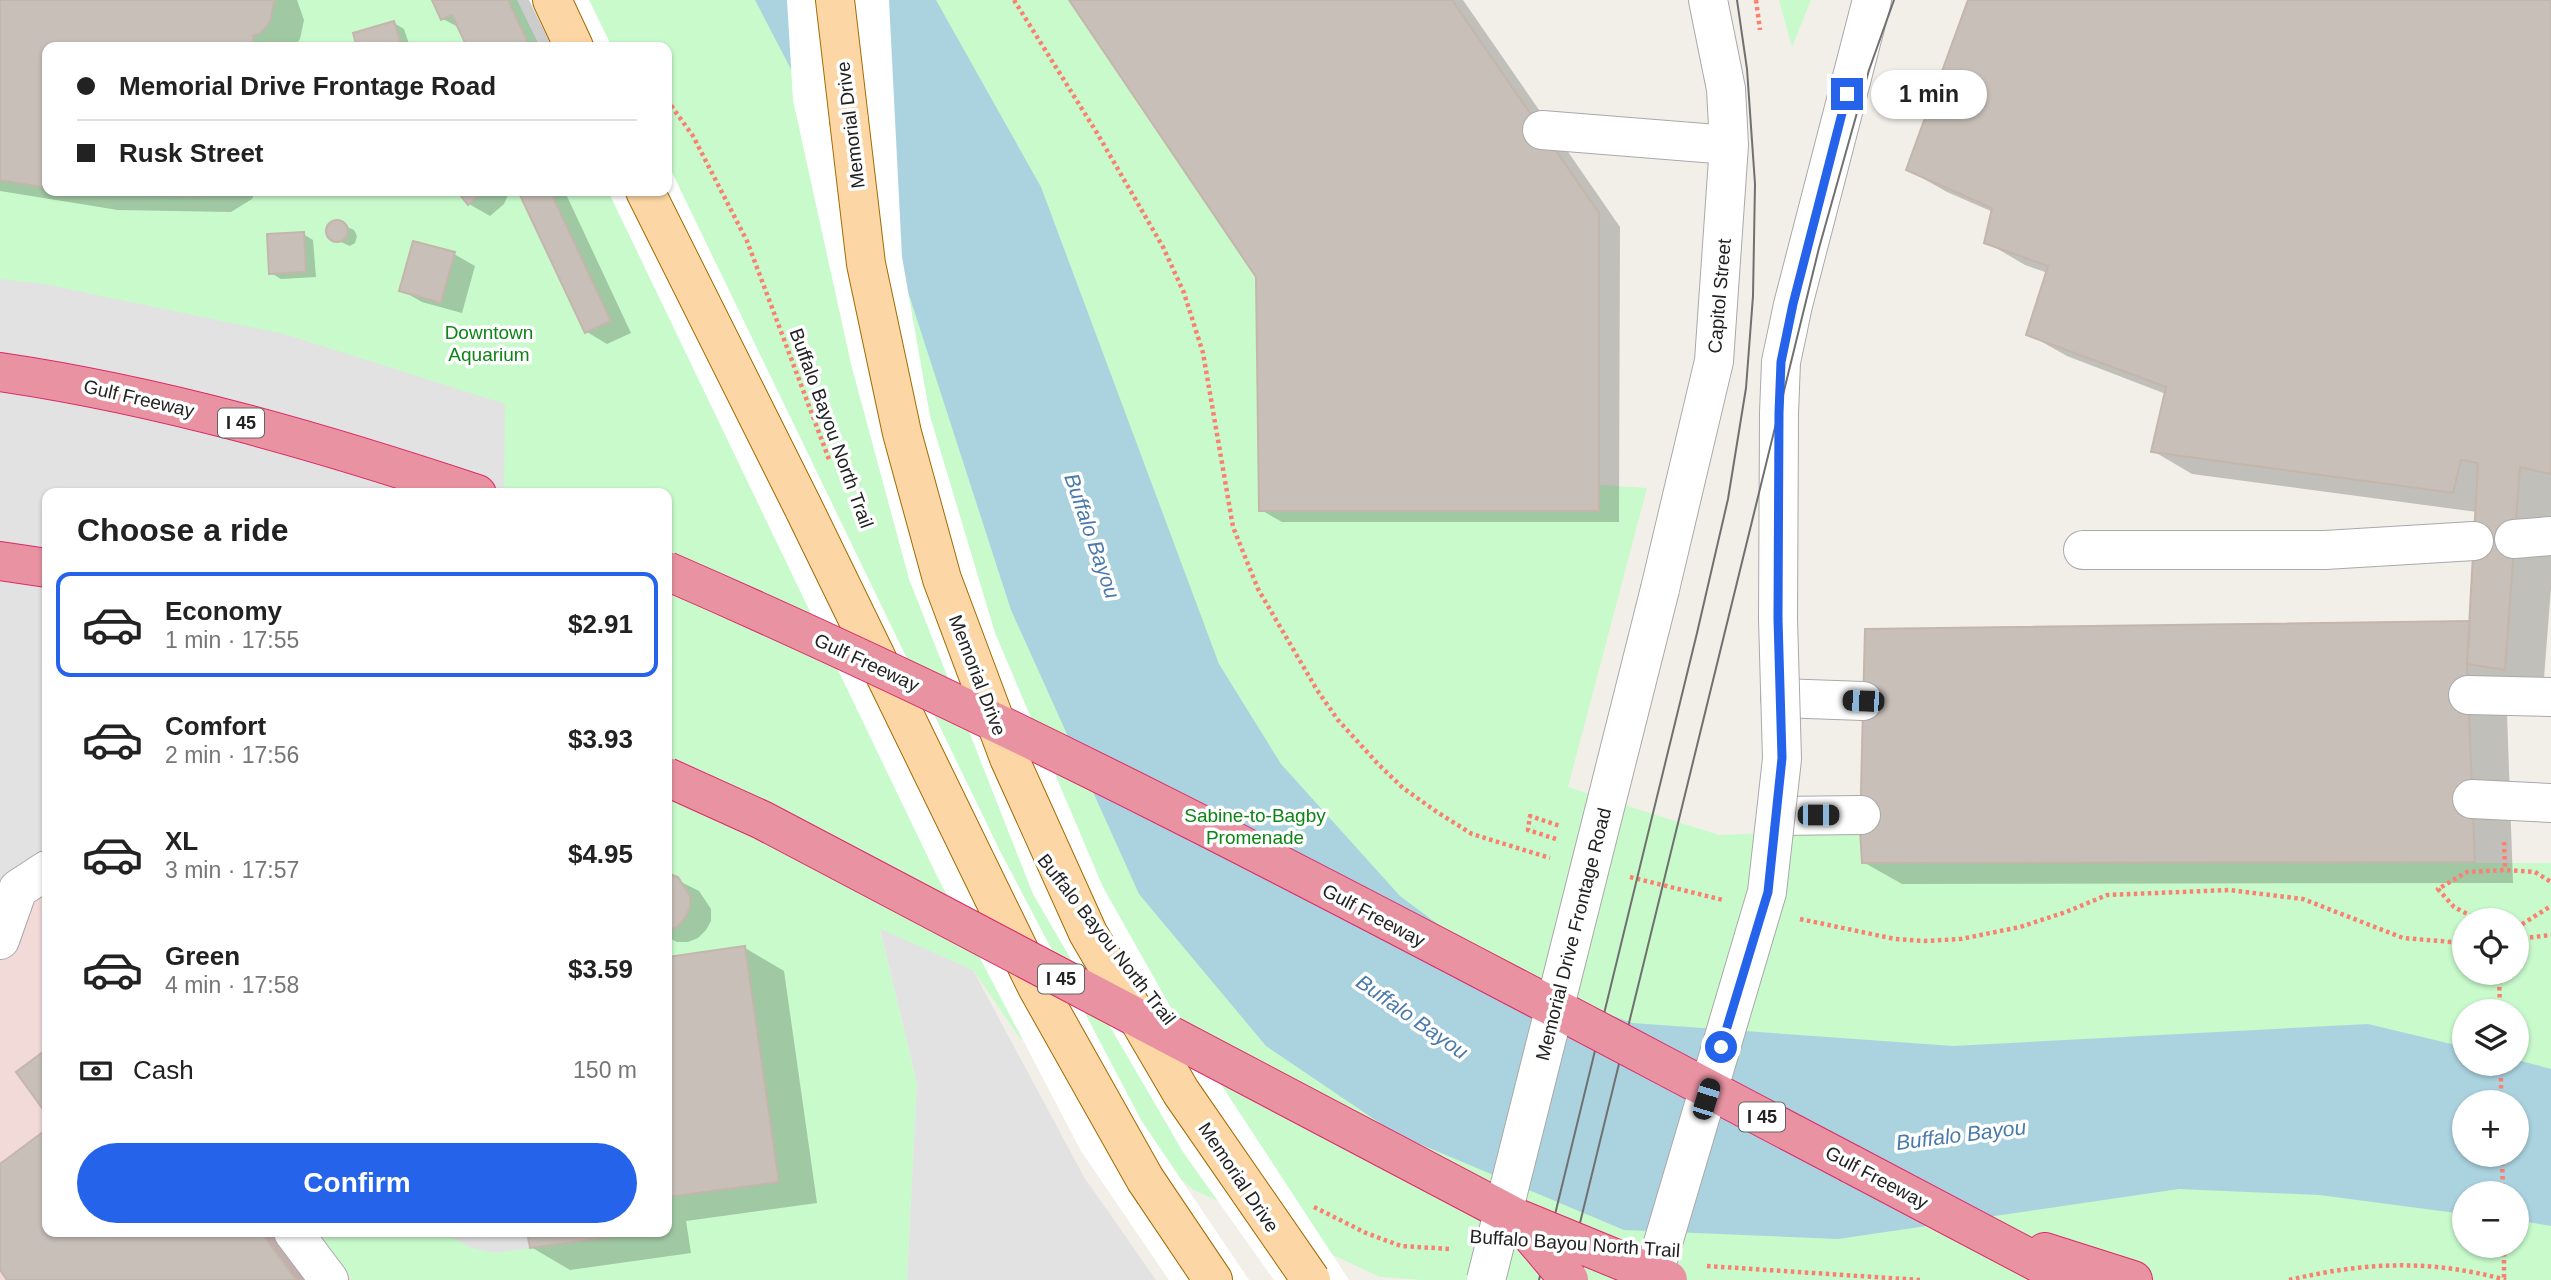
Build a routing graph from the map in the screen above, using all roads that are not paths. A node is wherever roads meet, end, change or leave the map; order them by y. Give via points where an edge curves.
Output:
1 (552, 0) edge
2 (835, 0) edge
3 (1708, 0) edge
4 (1872, 0) edge
5 (572, 42) edge
6 (1542, 130) dead end
7 (1729, 145) junction
8 (648, 196) edge
9 (0, 372) edge
10 (459, 488) edge
11 (2473, 541) dead end
12 (2082, 550) dead end
13 (0, 561) edge
14 (42, 567) edge
15 (672, 572) edge
16 (1660, 589) joint
17 (2468, 695) dead end
18 (2551, 697) edge
19 (1780, 698) junction
20 (1863, 701) dead end
21 (672, 780) edge
22 (2472, 800) dead end
23 (2551, 803) edge
24 (1861, 815) dead end
25 (1776, 816) junction
26 (42, 873) edge
27 (0, 940) edge
28 (1517, 1218) junction
29 (1973, 1228) junction
30 (297, 1237) edge
31 (1667, 1276) edge
32 (330, 1280) edge
33 (1213, 1280) edge
34 (1311, 1280) edge
35 (1486, 1280) edge
36 (1569, 1280) edge
37 (2071, 1280) edge
38 (2133, 1280) edge

1 - 5 main road
2 - 34 main road, Memorial Drive, bridge via 866,264 902,433 947,591 1009,758 1088,933 1181,1092
3 - 7 street, Capitol Street via 1726,89
4 - 19 street, bridge via 1781,362
6 - 7 street
7 - 16 street, Capitol Street via 1714,361
8 - 33 main road, bridge via 1037,986 1145,1179
9 - 10 highway, Gulf Freeway / I 45 via 169,403 366,457
11 - 12 street via 2325,550
13 - 14 highway
15 - 29 highway, Gulf Freeway / I 45, bridge via 1040,744
16 - 35 street, Memorial Drive Frontage Road, bridge
17 - 18 street
19 - 20 street
19 - 25 street, bridge via 1782,758
21 - 28 highway, I 45, bridge via 762,820
22 - 23 street
24 - 25 street
25 - 31 street, bridge via 1768,892
26 - 27 street via 18,889
28 - 31 highway, I 45, bridge
28 - 36 highway, bridge
29 - 37 highway, Gulf Freeway / I 45
29 - 38 highway
30 - 32 street

